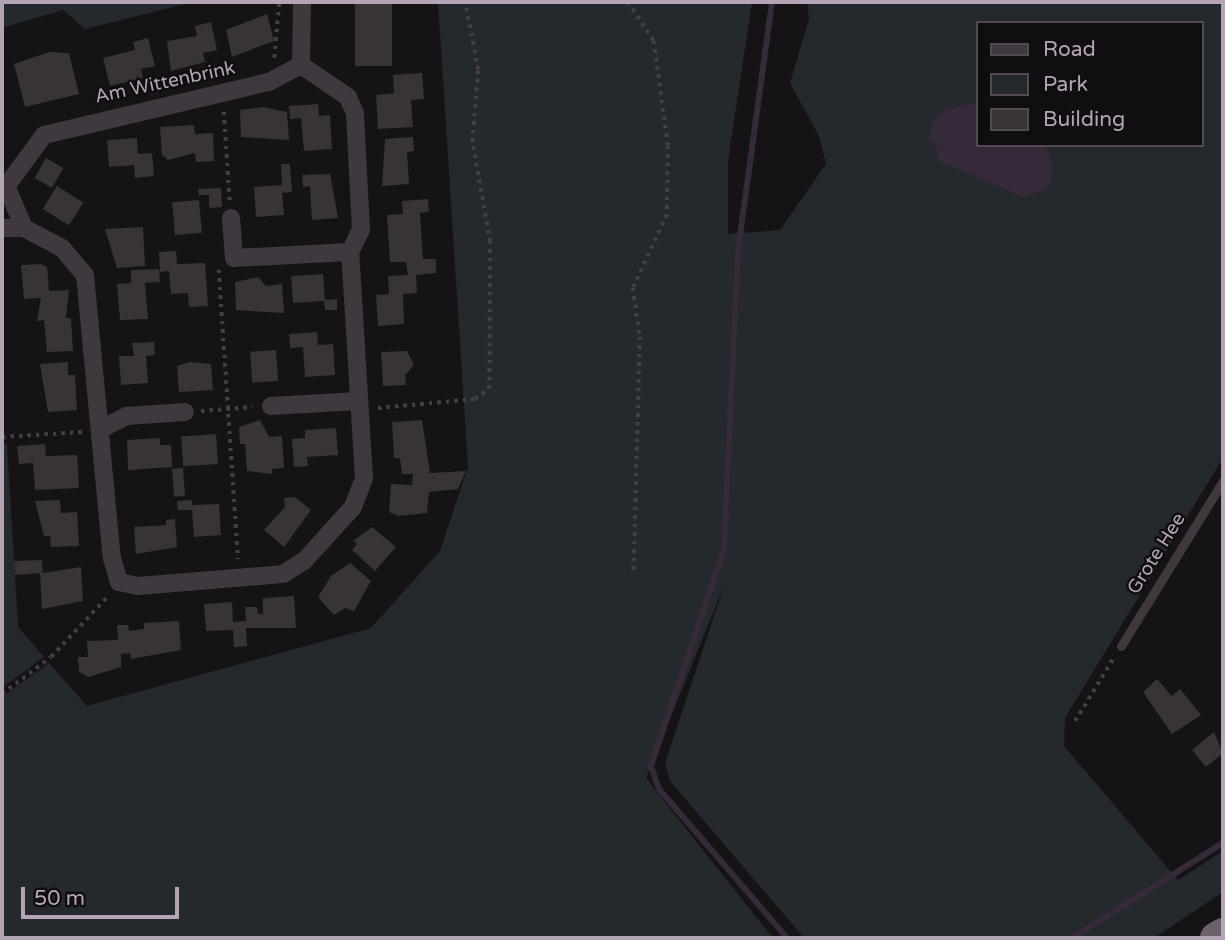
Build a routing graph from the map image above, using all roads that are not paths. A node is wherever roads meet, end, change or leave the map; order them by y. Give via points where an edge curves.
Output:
1 (302, 2) edge
2 (301, 65) junction
3 (4, 188) edge
4 (231, 218) road end
5 (2, 228) edge
6 (24, 228) junction
7 (350, 252) junction
8 (358, 401) junction
9 (271, 406) road end
10 (185, 412) road end
11 (101, 429) junction
12 (1223, 481) edge
13 (1121, 646) road end
14 (1223, 934) edge
15 (1216, 938) edge

1 - 2 street
2 - 3 street, Am Wittenbrink via 269,82 44,135
2 - 7 street via 348,97 355,113 362,229
3 - 6 street
4 - 7 street via 234,258
5 - 6 street
6 - 11 street via 62,248 85,275
7 - 8 street
8 - 9 street
8 - 11 street via 364,478 353,507 304,561 283,574 138,586 119,582 112,558
10 - 11 street via 127,415
12 - 13 lane, Grote Hee
14 - 15 highway

